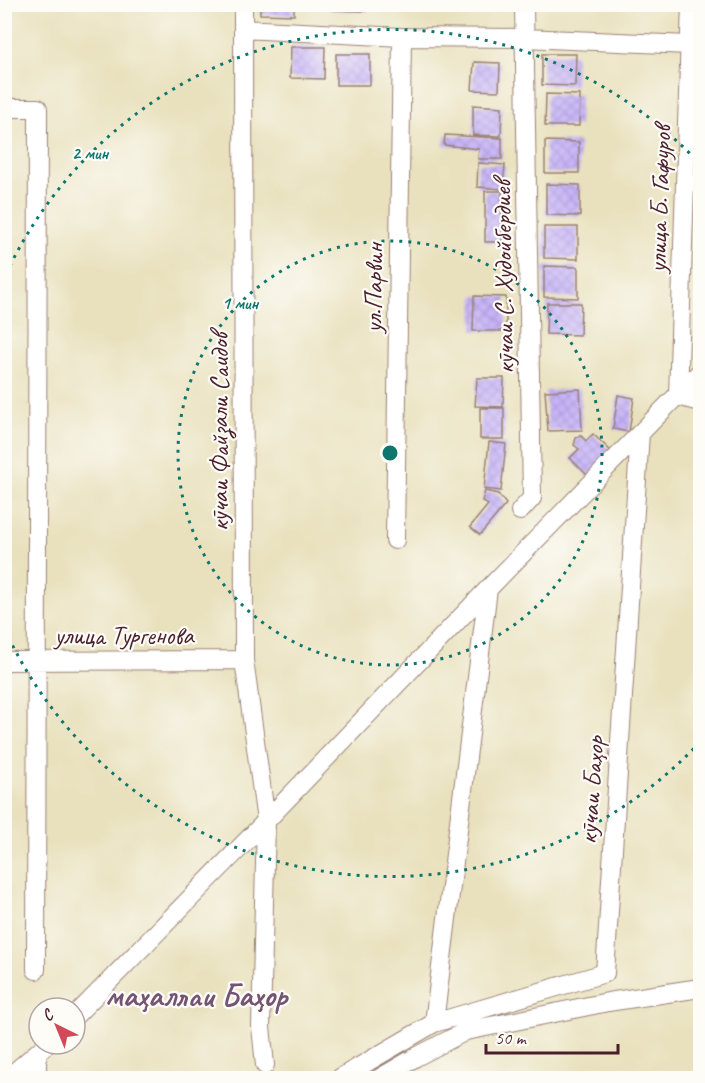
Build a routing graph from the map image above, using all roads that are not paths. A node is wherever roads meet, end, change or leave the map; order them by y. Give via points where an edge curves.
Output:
1 (243, 4) edge
2 (524, 4) edge
3 (691, 4) edge
4 (243, 29) junction
5 (402, 37) junction
6 (524, 38) junction
7 (689, 45) junction
8 (4, 108) edge
9 (700, 372) edge
10 (678, 396) junction
11 (700, 402) edge
12 (640, 433) junction
13 (520, 511) dead end
14 (396, 540) dead end
15 (488, 589) junction
16 (244, 660) junction
17 (4, 661) edge
18 (38, 661) junction
19 (266, 821) junction
20 (36, 970) dead end
21 (700, 988) edge
22 (87, 1004) edge
23 (434, 1023) junction
24 (33, 1056) edge
25 (41, 1056) edge
26 (265, 1065) dead end
27 (8, 1078) edge
28 (38, 1078) edge
29 (340, 1078) edge
30 (380, 1078) edge

1 - 4 street, кӯчаи Файзали Саидов
2 - 6 street, кӯчаи С. Худойбердиев
3 - 7 street, улица Б. Гафуров
4 - 5 street
4 - 16 street, кӯчаи Файзали Саидов
5 - 6 street
5 - 14 street, ул.Парвин
6 - 7 street
6 - 13 street, кӯчаи С. Худойбердиев via 532,498
7 - 10 street, улица Б. Гафуров
8 - 18 street via 38,108
9 - 10 street
10 - 11 street
10 - 12 street
12 - 15 street
12 - 23 street, кӯчаи Баҳор via 605,973
15 - 19 street
15 - 23 street
16 - 18 street, улица Тургенова
16 - 19 street, кӯчаи Файзали Саидов
17 - 18 street, улица Тургенова
18 - 20 street
19 - 22 street
19 - 26 street via 261,1027
21 - 30 street via 466,1031
23 - 29 street, кӯчаи Баҳор
24 - 27 street
25 - 28 street

